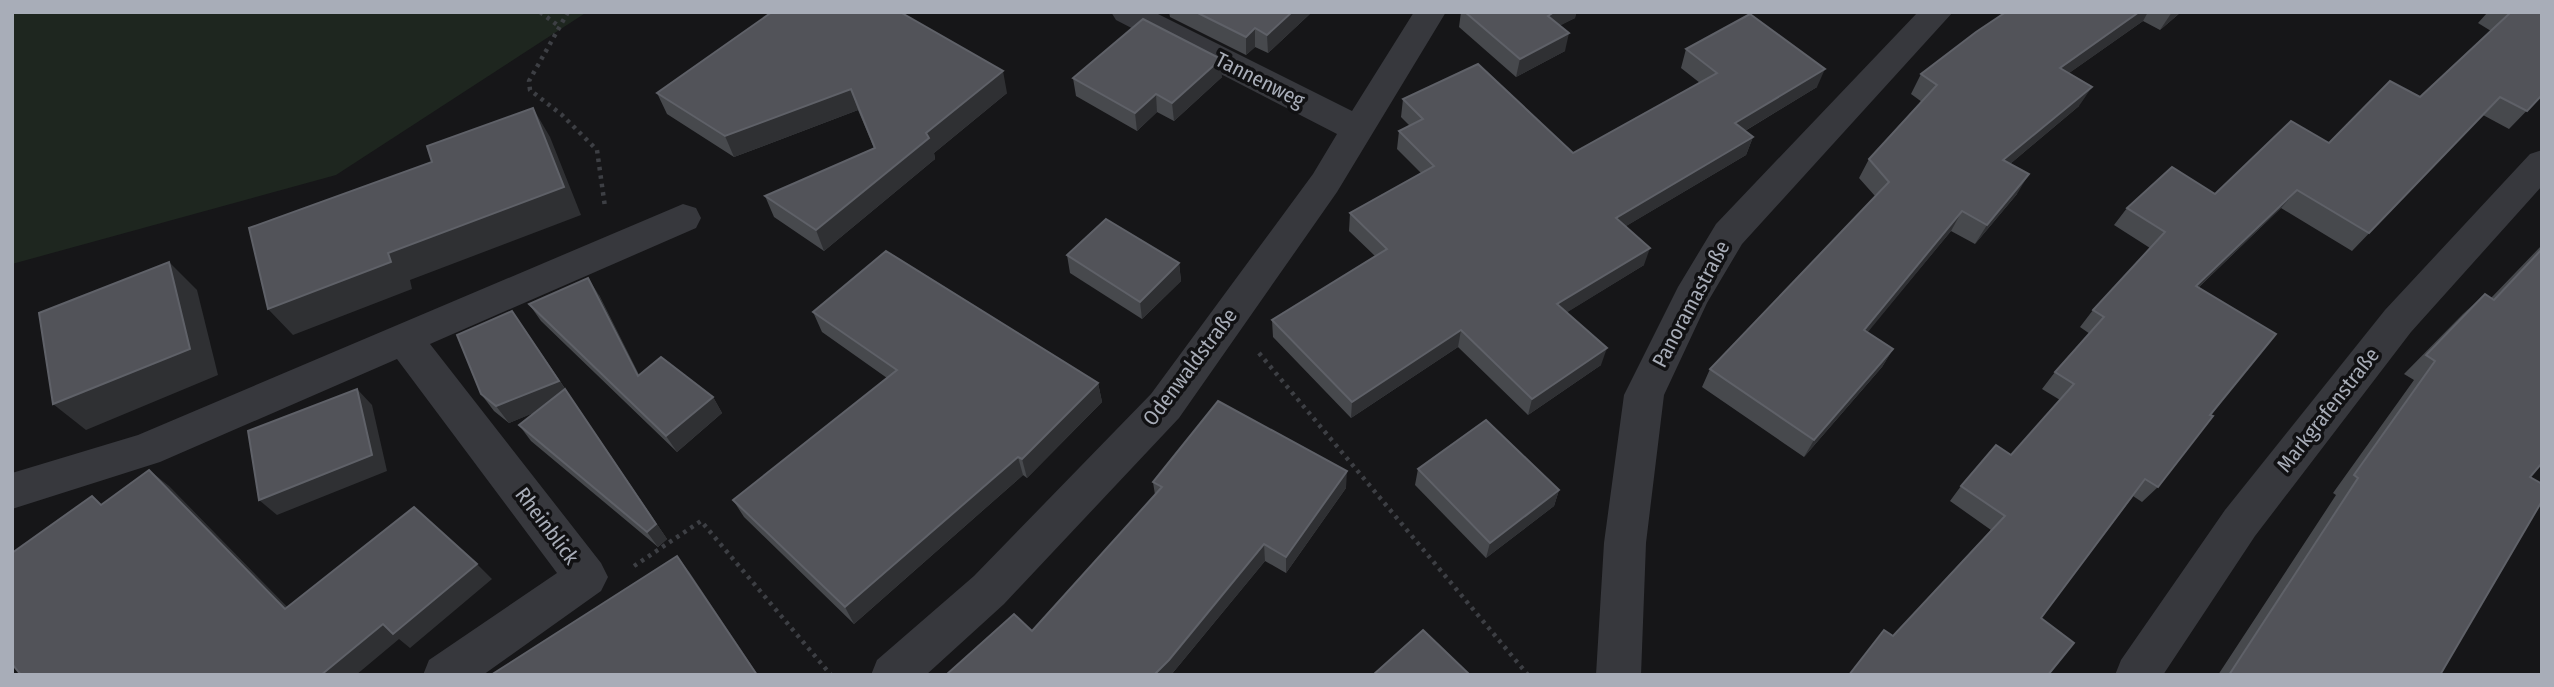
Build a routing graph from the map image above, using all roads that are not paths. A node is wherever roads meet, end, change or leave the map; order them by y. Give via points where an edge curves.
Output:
1 (1127, 12) edge
2 (1430, 12) edge
3 (1937, 12) edge
4 (1357, 129) junction
5 (2542, 163) edge
6 (683, 218) dead end
7 (403, 338) junction
8 (12, 491) edge
9 (445, 675) edge
10 (893, 675) edge
11 (1618, 675) edge
12 (2137, 675) edge

1 - 4 street, Tannenweg
2 - 4 street, Odenwaldstraße
3 - 11 street, Panoramastraße via 1729,234 1685,309 1644,395 1625,543
4 - 10 street, Odenwaldstraße via 1325,183 1165,405 989,590
5 - 12 street, Markgrafenstraße via 2398,321 2240,523
6 - 7 street
7 - 8 street via 146,450
7 - 9 street, Rheinblick via 586,577

